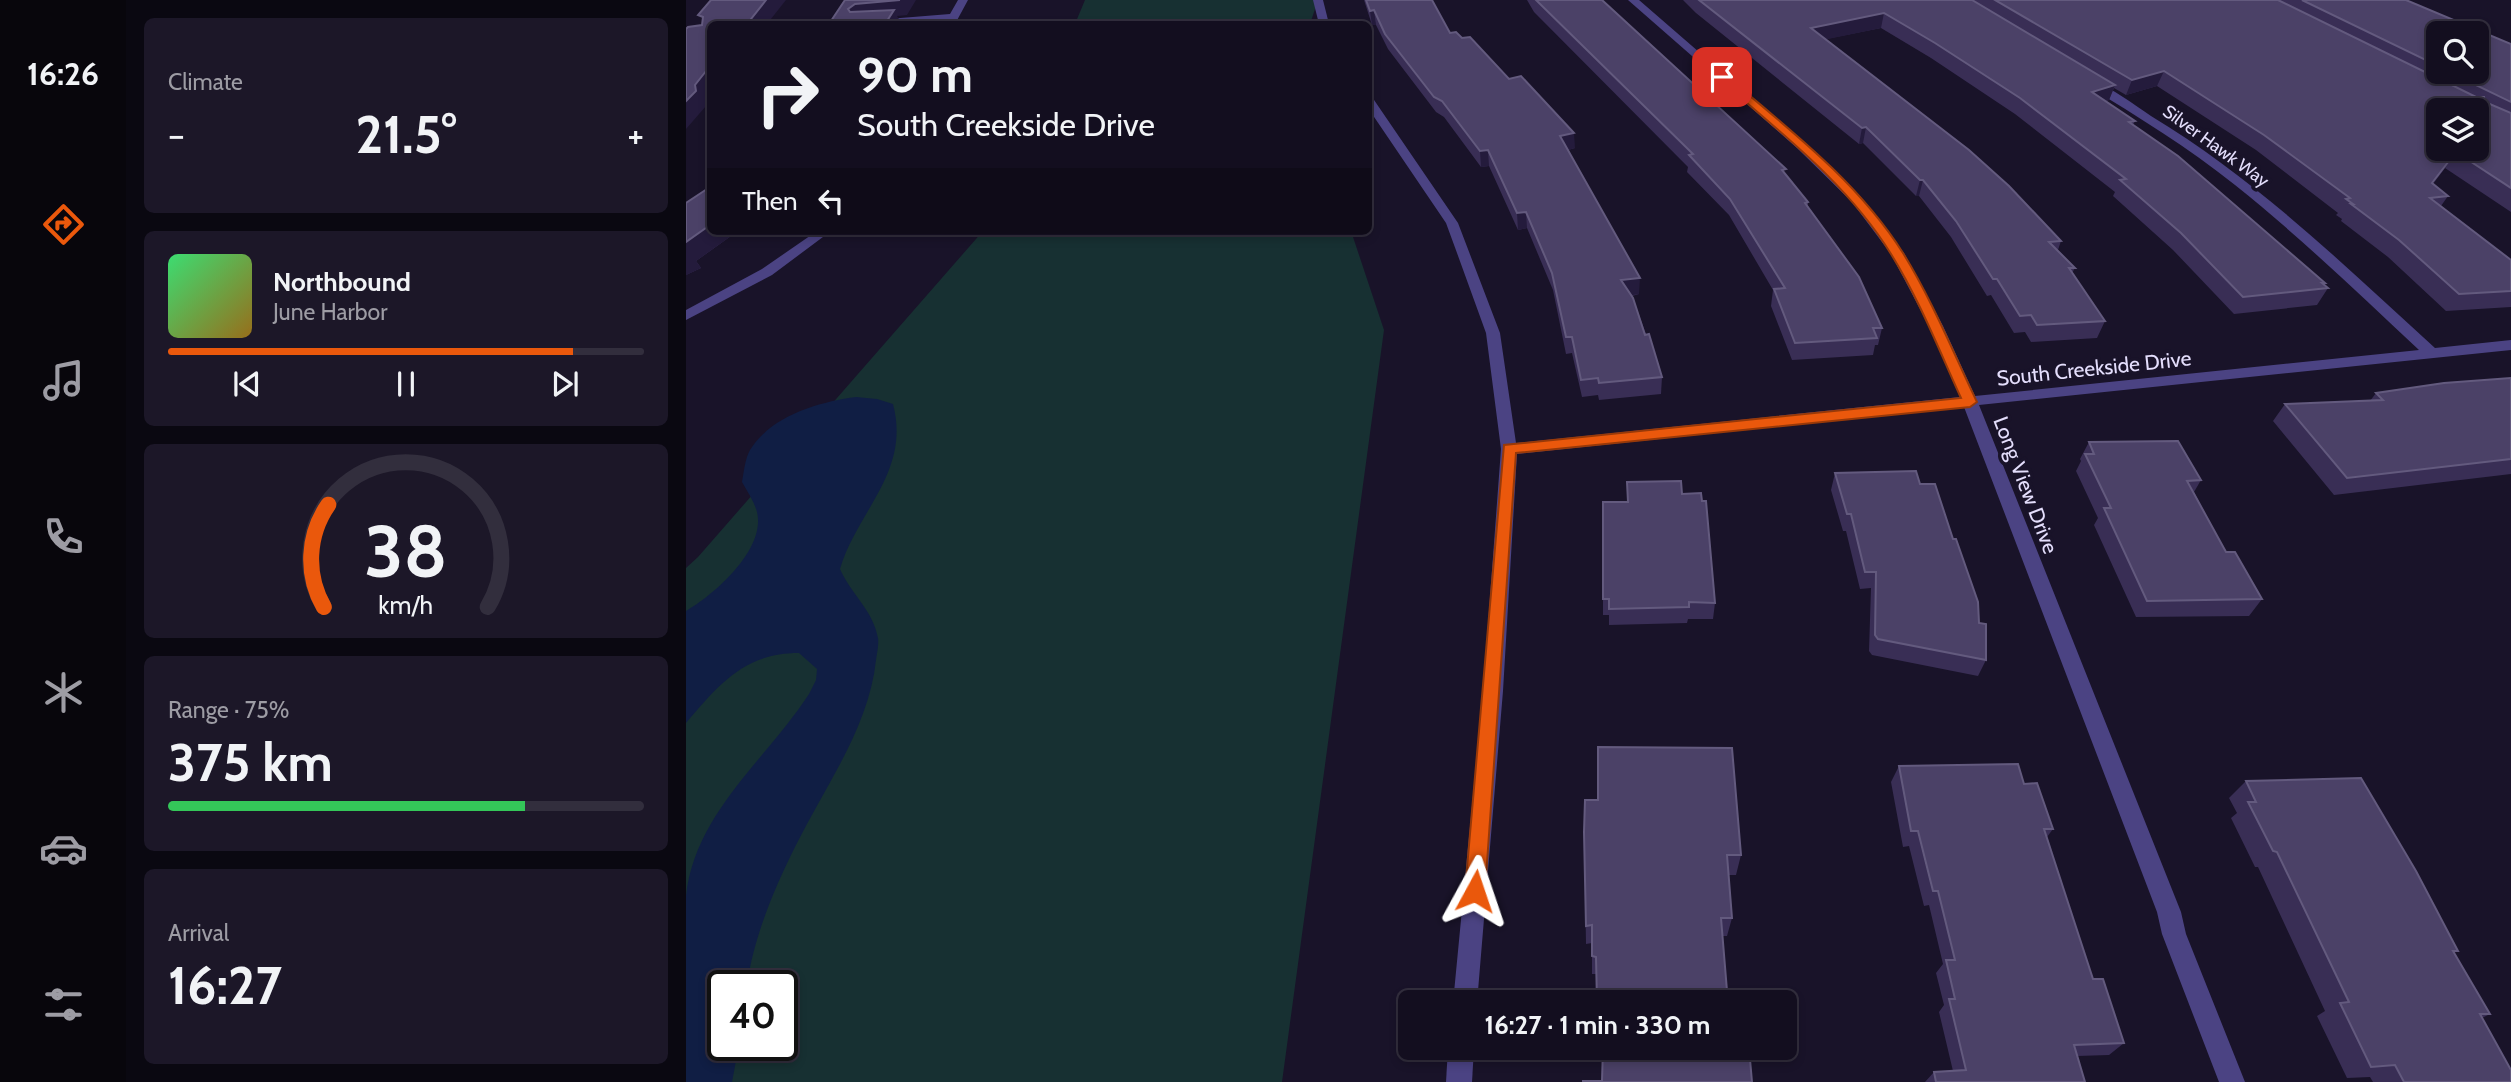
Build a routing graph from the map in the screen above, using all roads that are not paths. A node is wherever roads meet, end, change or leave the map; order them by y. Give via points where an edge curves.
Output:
1 (963, 0) edge
2 (1318, 0) edge
3 (1633, 0) edge
4 (952, 21) edge
5 (1323, 21) edge
6 (2077, 75) edge
7 (1372, 105) edge
8 (819, 235) edge
9 (686, 316) edge
10 (2511, 345) edge
11 (2431, 353) junction
12 (1970, 402) junction
13 (1509, 449) junction
14 (1466, 990) edge
15 (1460, 1060) edge
16 (1459, 1082) edge
17 (2232, 1082) edge

1 - 4 street
2 - 5 street
3 - 12 street, Long View Drive via 1856,199 1908,272
6 - 11 street, Silver Hawk Way via 2239,182
7 - 13 street via 1433,193 1460,243 1493,333
8 - 9 street via 767,272
10 - 11 street, South Creekside Drive
11 - 12 street, South Creekside Drive
12 - 13 street, South Creekside Drive
12 - 17 street, Long View Drive
13 - 14 street
15 - 16 street

